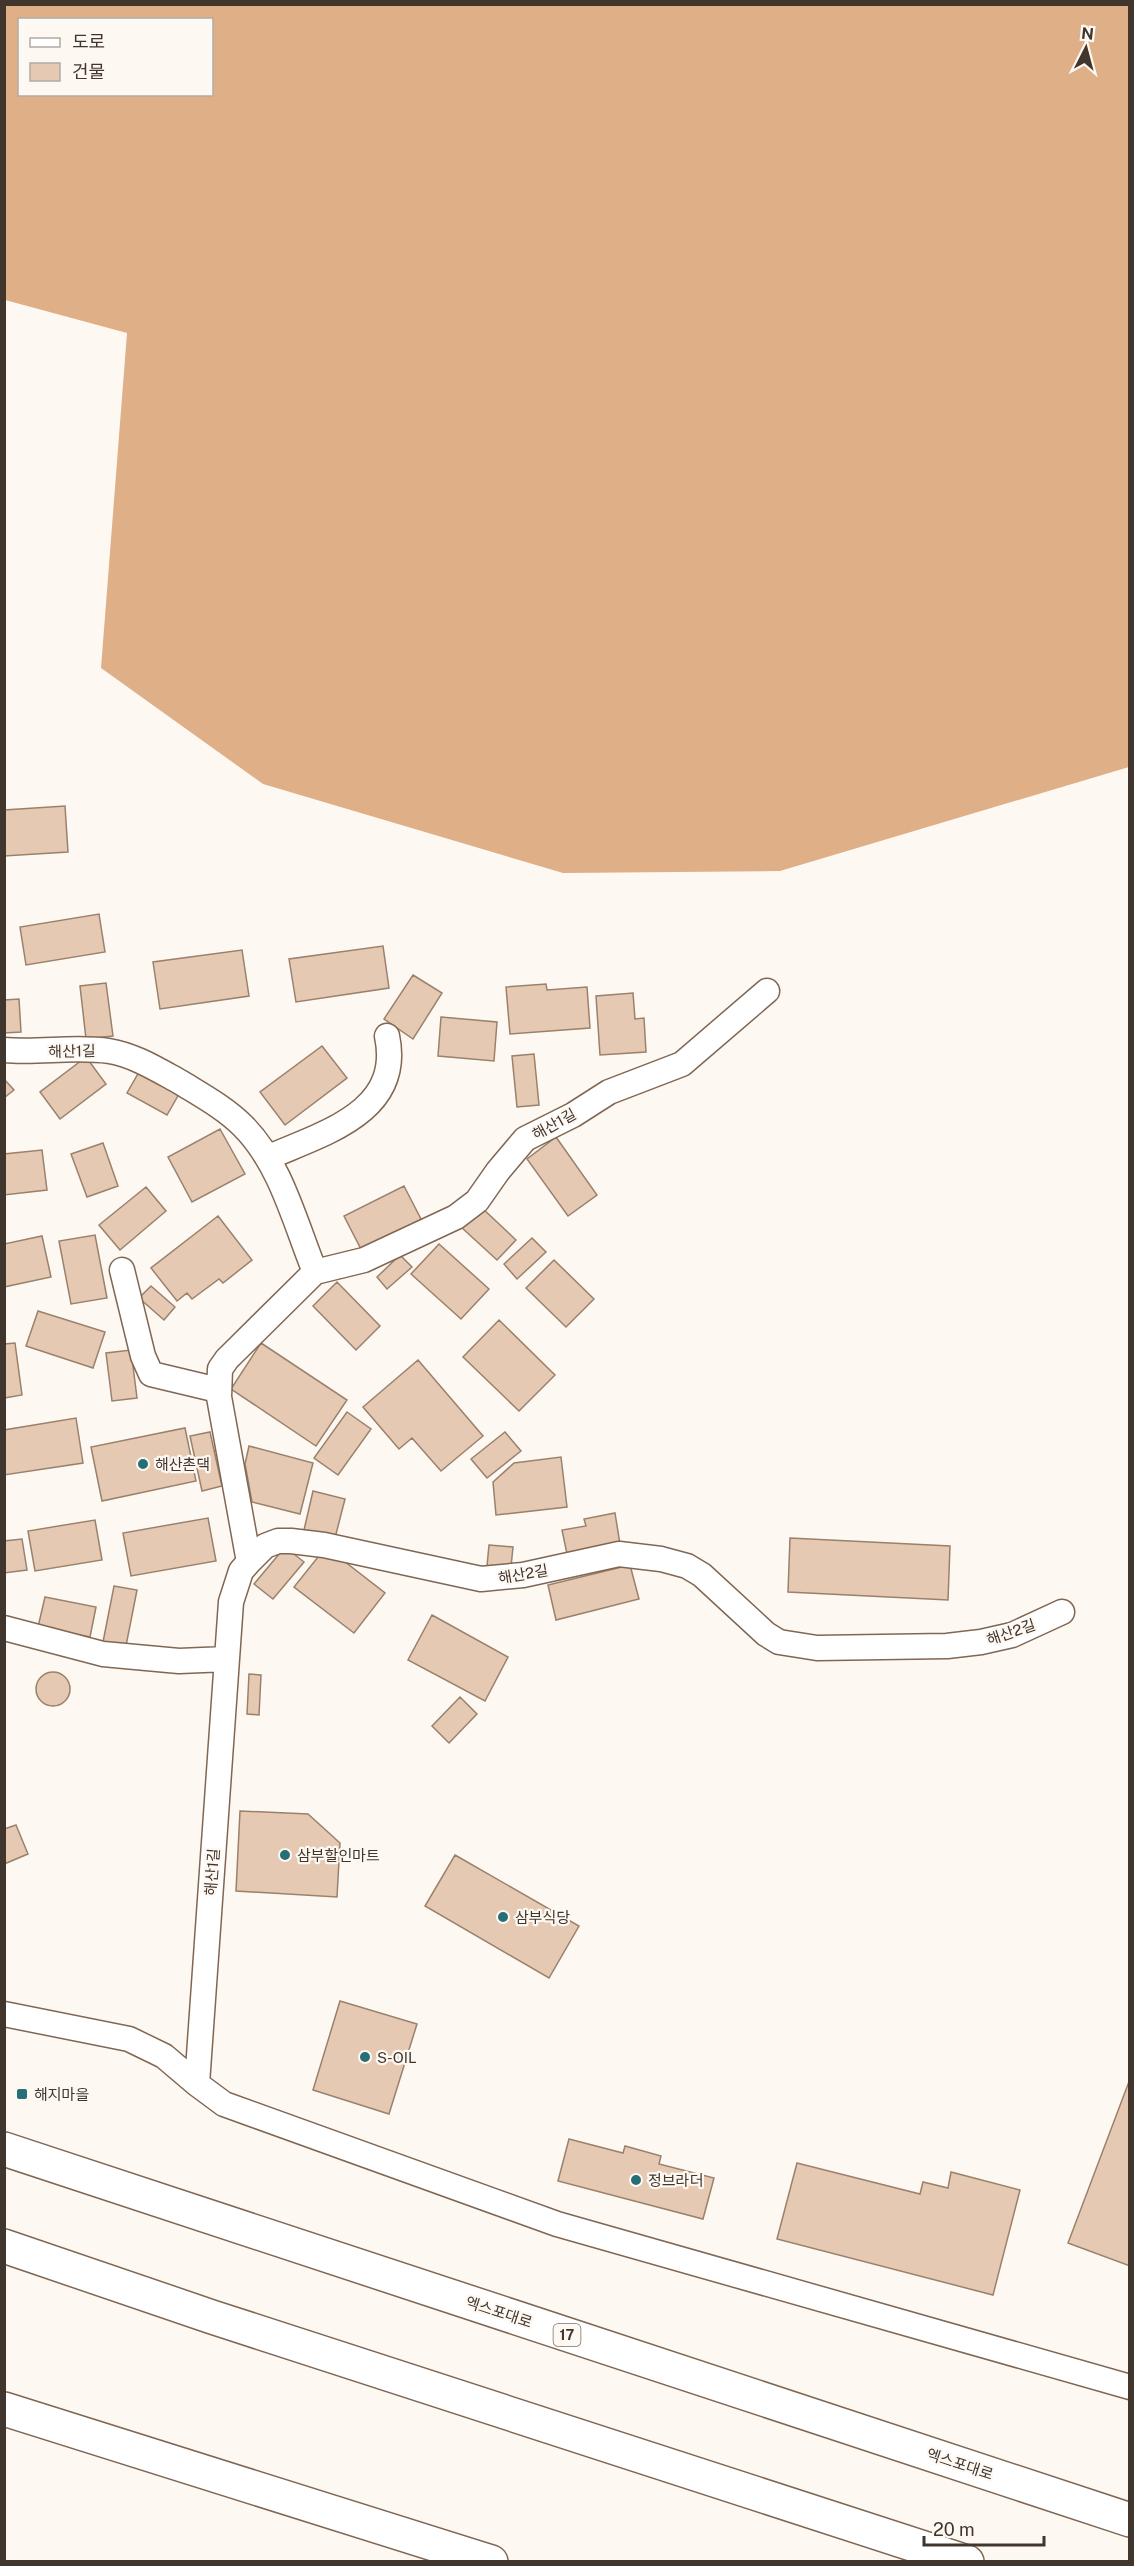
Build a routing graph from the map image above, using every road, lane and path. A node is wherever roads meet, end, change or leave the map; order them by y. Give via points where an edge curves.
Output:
1 (767, 991) dead end
2 (387, 1036) dead end
3 (4, 1050) edge
4 (269, 1157) junction
5 (122, 1270) dead end
6 (315, 1272) junction
7 (218, 1390) junction
8 (249, 1562) junction
9 (1062, 1612) dead end
10 (4, 1628) edge
11 (226, 1659) junction
12 (4, 2014) edge
13 (197, 2084) junction
14 (4, 2150) edge
15 (4, 2246) edge
16 (1130, 2387) edge
17 (4, 2409) edge
18 (1130, 2520) edge
19 (435, 2553) edge
20 (491, 2562) edge
21 (968, 2562) edge

1 - 6 lane, 해산1길 via 682,1064 609,1092 525,1139 477,1201 456,1217 364,1260
2 - 4 lane via 391,1054 388,1070 366,1109 340,1126
3 - 4 lane, 해산1길 via 109,1051 132,1057 226,1111
4 - 6 lane, 해산1길
5 - 7 lane via 151,1374
6 - 7 lane via 227,1359 220,1369
7 - 8 lane
8 - 9 lane, 해산2길 via 278,1541 324,1545 481,1579 523,1575 619,1554 661,1559 702,1575 778,1642 816,1648 946,1647 981,1642 1012,1635
8 - 11 lane, 해산2길 via 241,1571 231,1602
10 - 11 lane via 103,1654 179,1661
11 - 13 lane, 해산1길
12 - 13 lane via 129,2039 164,2056
13 - 16 lane via 224,2104 556,2224
14 - 18 main road, 엑스포대로 / 17
15 - 21 main road
17 - 19 main road
19 - 20 main road

